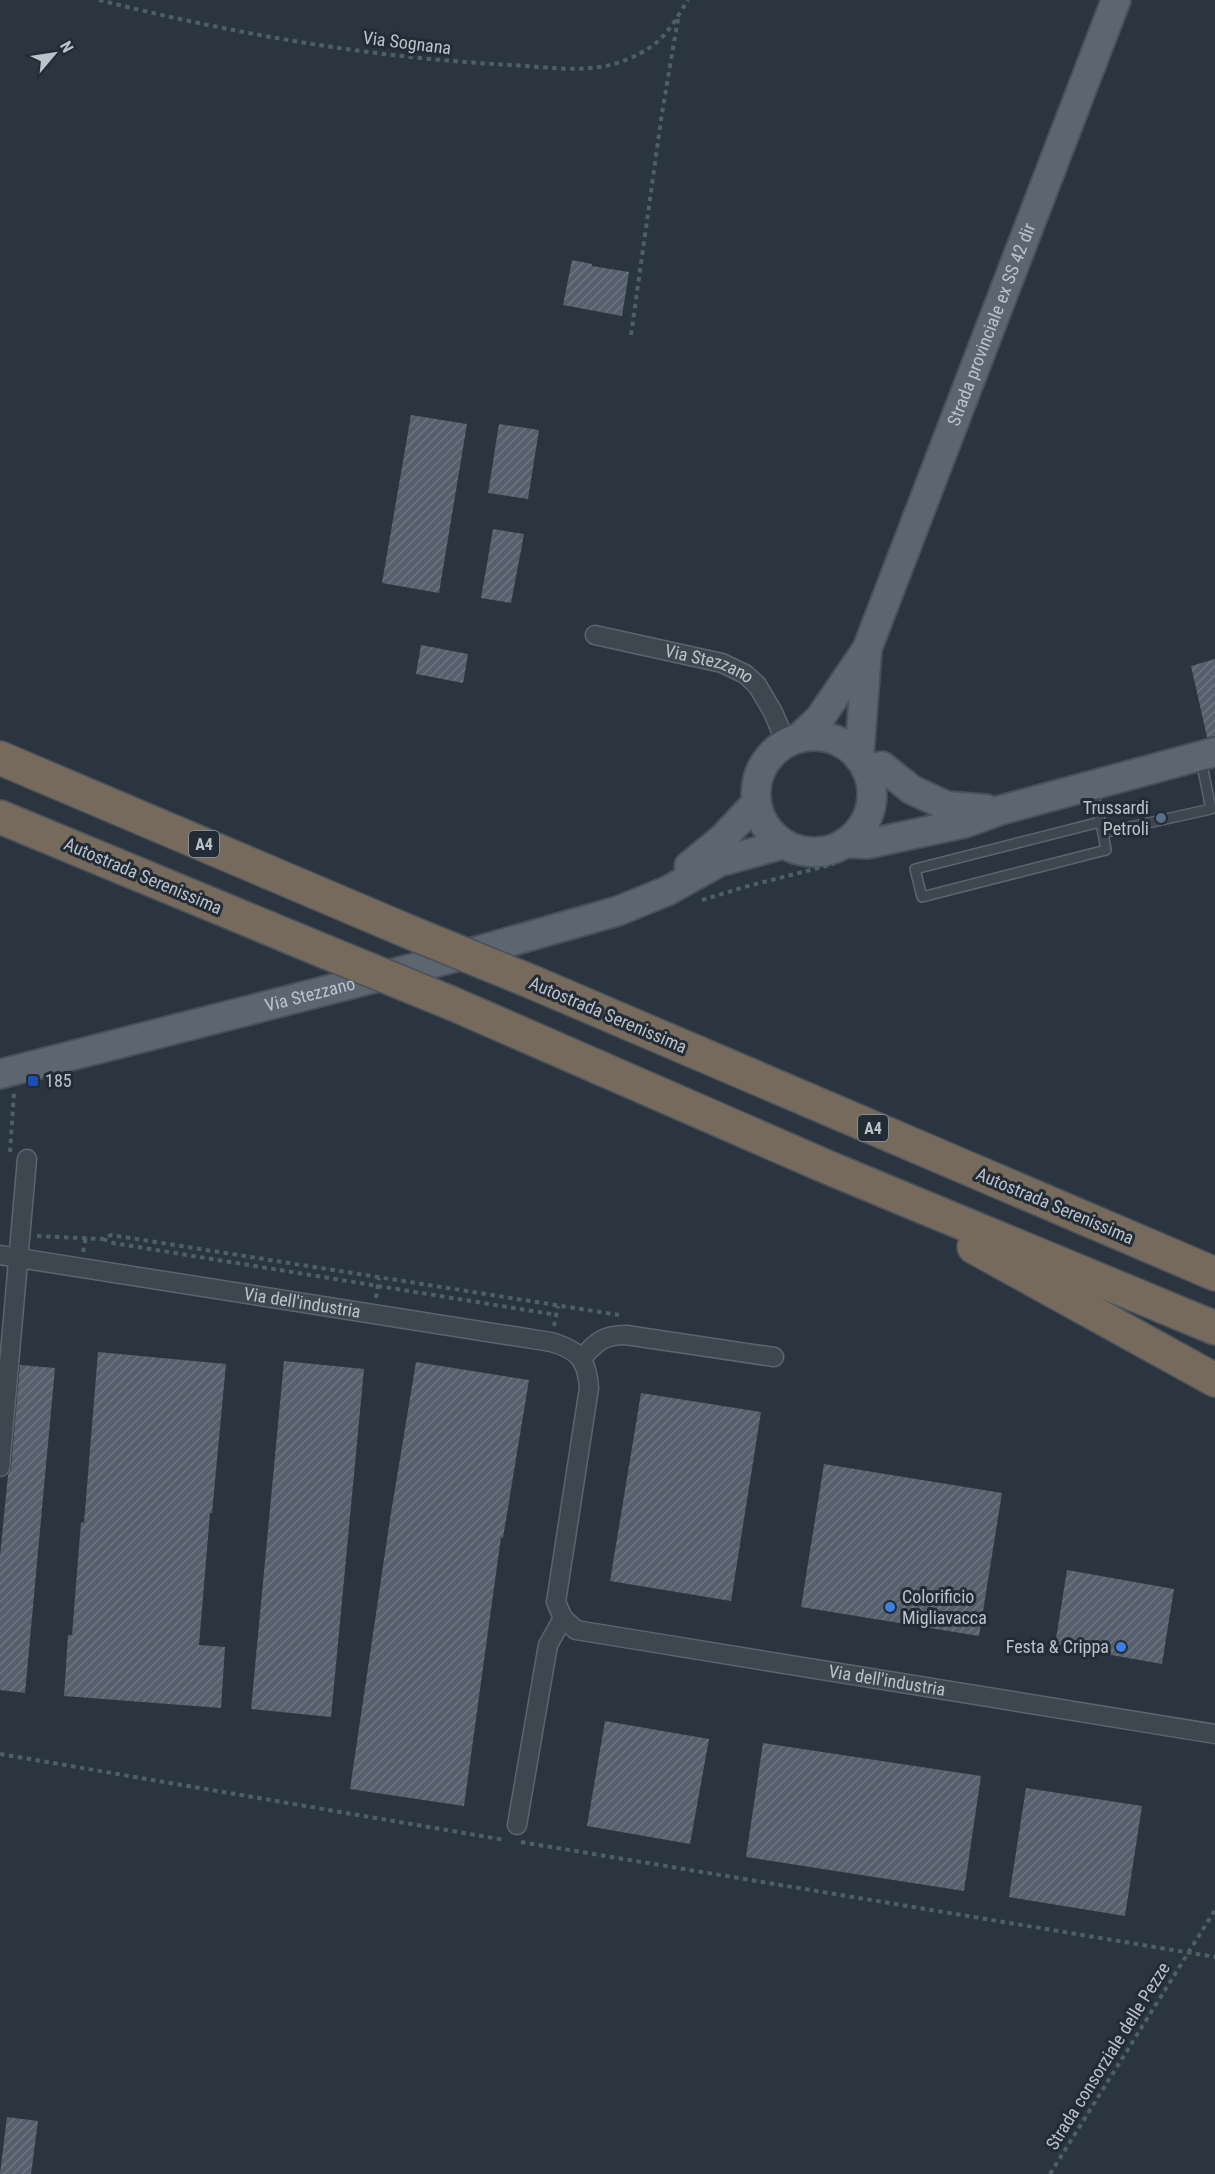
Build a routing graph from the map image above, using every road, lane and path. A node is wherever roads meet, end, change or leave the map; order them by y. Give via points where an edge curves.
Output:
1 (99, 0) edge
2 (688, 0) edge
3 (1116, 0) edge
4 (678, 19) junction
5 (631, 336) dead end
6 (595, 635) dead end
7 (867, 649) junction
8 (793, 740) junction
9 (1208, 754) edge
10 (0, 758) edge
11 (863, 763) junction
12 (1092, 785) junction
13 (756, 802) junction
14 (1001, 810) junction
15 (0, 817) edge
16 (1100, 822) junction
17 (1103, 833) junction
18 (845, 843) junction
19 (784, 844) junction
20 (618, 911) junction
21 (8, 1073) edge
22 (27, 1158) joint
23 (828, 1167) junction
24 (21, 1236) junction
25 (103, 1239) junction
26 (0, 1254) edge
27 (19, 1258) junction
28 (1215, 1274) edge
29 (556, 1315) dead end
30 (1215, 1328) edge
31 (626, 1335) junction
32 (582, 1358) junction
33 (774, 1358) dead end
34 (1215, 1380) edge
35 (0, 1467) edge
36 (563, 1618) junction
37 (1215, 1734) edge
38 (0, 1754) edge
39 (517, 1825) dead end
40 (1215, 1910) edge
41 (1188, 1952) junction
42 (1215, 1957) edge
43 (1050, 2174) edge

1 - 4 path, Via Sognana via 204,25 356,50 456,62 589,69 628,59 657,44
2 - 4 path, Via Sognana
3 - 7 main road, Strada provinciale ex SS 42 dir
4 - 5 path
6 - 8 street, Via Stezzano via 722,663 746,674
7 - 8 main road, Strada provinciale ex SS 42 dir via 820,718
7 - 11 main road, Strada provinciale ex SS 42 dir
8 - 11 main road via 821,736 832,739 852,750
8 - 13 main road via 772,753 762,768
9 - 12 main road
9 - 17 lane via 1211,809
10 - 28 highway, Autostrada Serenissima / A4, bridge
11 - 14 main road via 882,765 912,790 947,806
11 - 18 main road via 872,789 870,810 860,829
12 - 14 main road
12 - 16 lane
13 - 19 main road via 766,826
13 - 20 main road, Via Stezzano via 694,862
14 - 18 main road via 965,823 867,844
15 - 23 highway, Autostrada Serenissima, bridge via 451,1003
16 - 17 lane
16 - 17 lane via 915,869 922,897 1106,850
18 - 19 main road via 814,852
19 - 20 main road, Via Stezzano via 719,862 667,891
20 - 21 main road, Via Stezzano via 449,959
21 - 22 path via 10,1156
22 - 24 street
23 - 30 highway, Autostrada Serenissima
23 - 34 highway
24 - 25 path
24 - 27 street
25 - 29 path
25 - 31 path via 111,1235 629,1317
26 - 27 street, Via dell'industria
27 - 32 street, Via dell'industria via 551,1342
27 - 35 street
31 - 32 street via 609,1335
31 - 33 street
32 - 36 street via 589,1388 556,1602
36 - 37 street, Via dell'industria via 576,1630 594,1634
36 - 39 street via 548,1645
38 - 41 path
40 - 41 path, Strada consorziale delle Pezze
41 - 42 path
41 - 43 path, Strada consorziale delle Pezze

